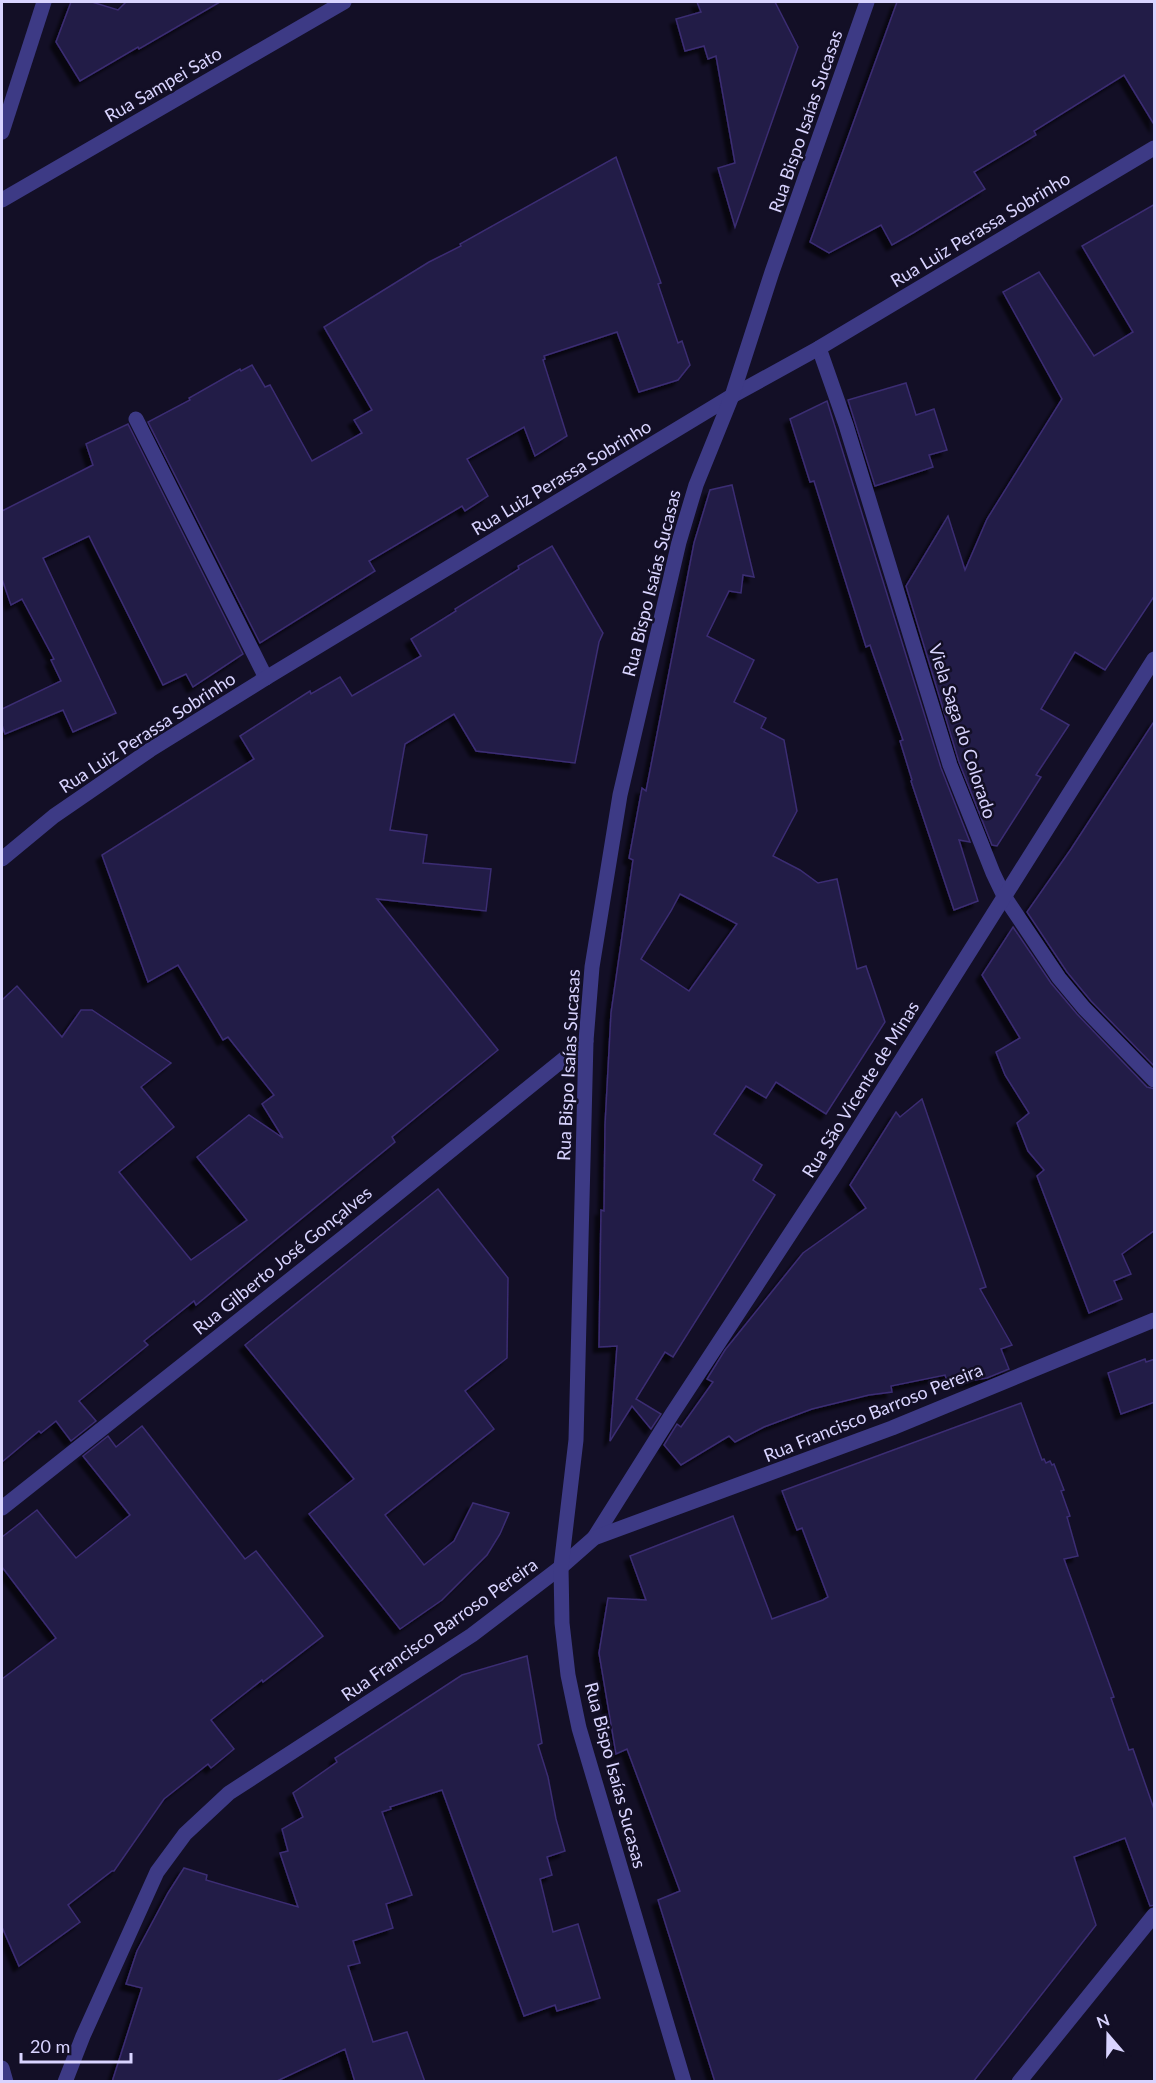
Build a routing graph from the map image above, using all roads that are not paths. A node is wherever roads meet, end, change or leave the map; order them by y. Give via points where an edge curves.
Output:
1 (44, 2) edge
2 (344, 2) edge
3 (867, 2) edge
4 (2, 132) edge
5 (1155, 148) edge
6 (2, 200) edge
7 (819, 348) junction
8 (732, 396) junction
9 (136, 419) dead end
10 (1155, 659) edge
11 (266, 678) junction
12 (2, 859) edge
13 (1004, 896) junction
14 (586, 1041) junction
15 (1155, 1080) edge
16 (1155, 1320) edge
17 (2, 1508) edge
18 (594, 1538) junction
19 (561, 1567) junction
20 (1155, 1915) edge
21 (2, 2068) edge
22 (6, 2082) edge
23 (65, 2082) edge
24 (684, 2082) edge
25 (1019, 2082) edge

1 - 4 street
2 - 6 street, Rua Sampei Sato
3 - 8 street, Rua Bispo Isaías Sucasas
5 - 7 street, Rua Luiz Perassa Sobrinho
7 - 8 street, Rua Luiz Perassa Sobrinho
7 - 13 street, Viela Saga do Colorado via 950,765
8 - 11 street, Rua Luiz Perassa Sobrinho
8 - 14 street, Rua Bispo Isaías Sucasas via 696,485 679,542 620,795 592,967
9 - 11 street
10 - 13 street, Rua São Vicente de Minas
11 - 12 street, Rua Luiz Perassa Sobrinho via 63,809
13 - 15 street, Viela Saga do Colorado via 1059,978
13 - 18 street, Rua São Vicente de Minas
14 - 17 street, Rua Gilberto José Gonçalves
14 - 19 street, Rua Bispo Isaías Sucasas via 576,1440
16 - 18 street, Rua Francisco Barroso Pereira via 892,1428
18 - 19 street, Rua Francisco Barroso Pereira
19 - 23 street, Rua Francisco Barroso Pereira via 472,1635 229,1793 185,1834 158,1872
19 - 24 street, Rua Bispo Isaías Sucasas via 562,1623 579,1728
20 - 25 street
21 - 22 street

